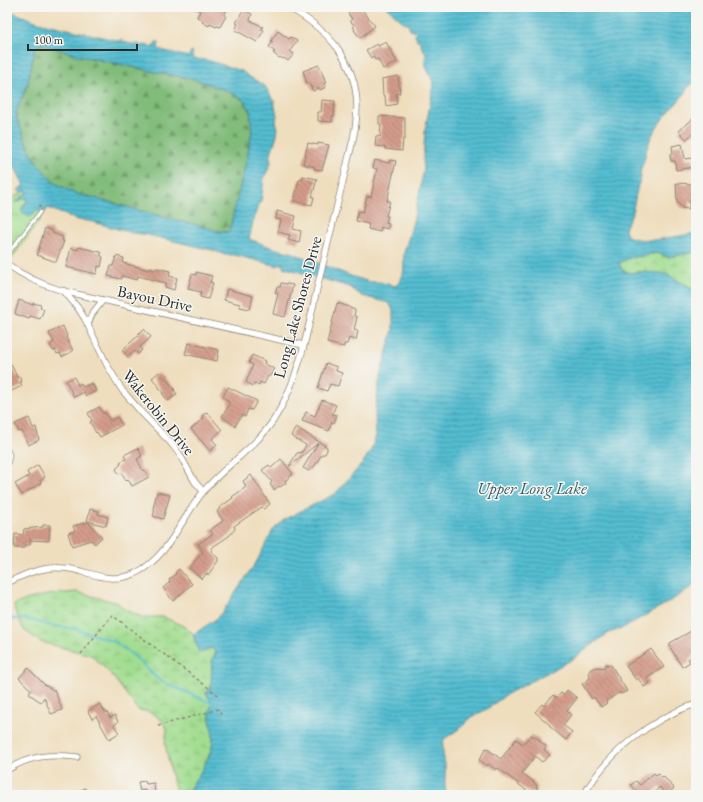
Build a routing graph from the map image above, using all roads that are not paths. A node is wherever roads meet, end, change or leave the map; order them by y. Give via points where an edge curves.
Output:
1 (288, 7) edge
2 (38, 211) road end
3 (7, 255) edge
4 (7, 264) edge
5 (63, 291) junction
6 (103, 300) junction
7 (88, 324) junction
8 (303, 345) junction
9 (7, 451) edge
10 (7, 463) edge
11 (203, 492) junction
12 (7, 583) edge
13 (696, 704) edge
14 (77, 757) dead end
15 (7, 770) edge
16 (584, 795) edge

1 - 8 street, Long Lake Shores Drive via 311,21 333,42 348,66 356,98 352,143
2 - 3 lane
4 - 5 street, Bayou Drive via 28,278
5 - 6 street, Bayou Drive
5 - 7 street, Wakerobin Drive
6 - 7 street
6 - 8 street, Bayou Drive
7 - 11 street, Wakerobin Drive via 122,390 172,443
8 - 11 street, Long Lake Shores Drive via 284,402 272,422 255,443
9 - 10 street
11 - 12 street, Long Lake Shores Drive via 163,550 148,565 133,574 111,579 68,568 49,568 27,573
13 - 16 street via 666,717 627,743 604,765
14 - 15 street via 38,756

